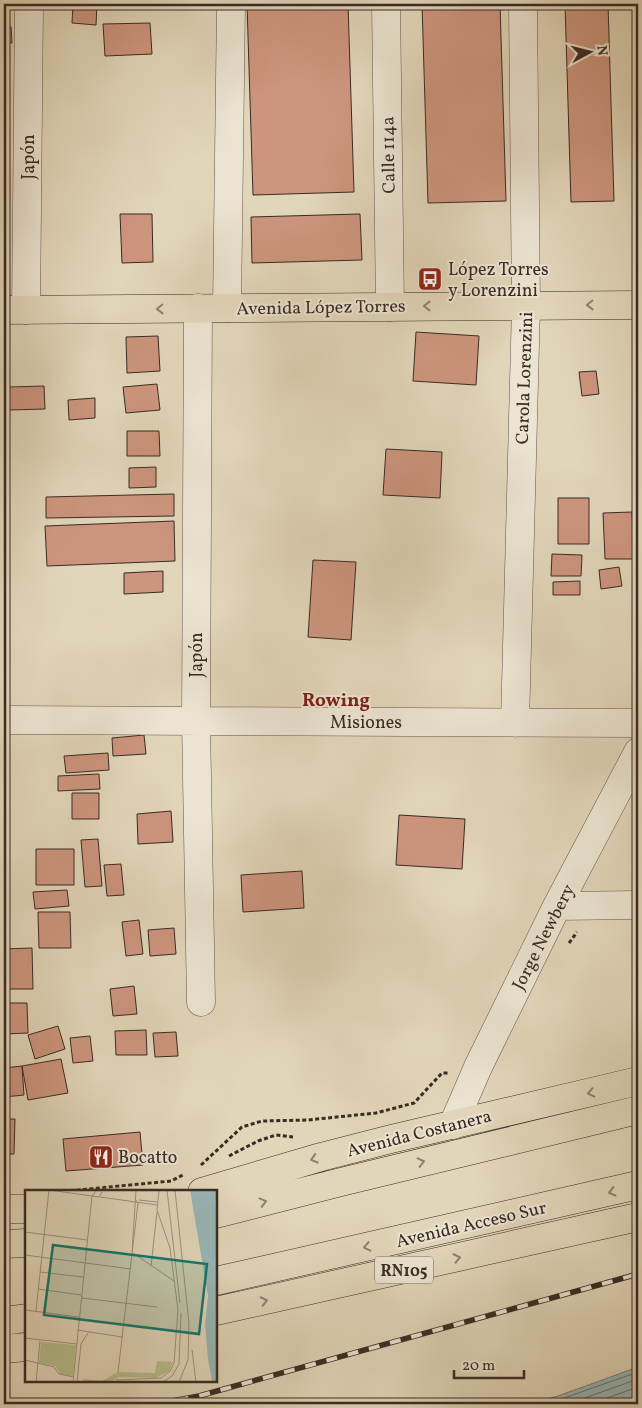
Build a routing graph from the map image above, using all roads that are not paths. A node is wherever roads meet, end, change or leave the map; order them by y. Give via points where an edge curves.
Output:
1 (29, 4) edge
2 (231, 4) edge
3 (386, 4) edge
4 (523, 4) edge
5 (638, 305) edge
6 (526, 306) junction
7 (390, 307) junction
8 (198, 308) junction
9 (228, 308) junction
10 (15, 310) edge
11 (4, 720) edge
12 (196, 721) junction
13 (515, 722) junction
14 (638, 723) edge
15 (638, 752) edge
16 (638, 905) edge
17 (557, 906) junction
18 (201, 1002) dead end
19 (638, 1082) edge
20 (638, 1110) edge
21 (453, 1125) junction
22 (196, 1177) edge
23 (638, 1185) edge
24 (25, 1208) edge
25 (4, 1209) edge
26 (218, 1213) edge
27 (638, 1217) edge
28 (25, 1243) edge
29 (4, 1244) edge
30 (218, 1281) edge
31 (218, 1312) edge
32 (25, 1318) edge
33 (4, 1321) edge
34 (25, 1346) edge
35 (4, 1349) edge

1 - 10 street, Japón
2 - 9 street
3 - 7 street, Calle 114a
4 - 6 street, Carola Lorenzini
5 -> 6 main road, Avenida López Torres
6 -> 7 main road, Avenida López Torres
6 - 13 street, Carola Lorenzini
7 - 9 main road, Avenida López Torres
8 - 9 main road, Avenida López Torres
8 -> 10 main road, Avenida López Torres
8 - 12 street, Japón
11 - 12 street, Misiones
12 - 13 street, Misiones
12 - 18 street, Japón
13 - 14 street, Misiones
15 - 17 street, Jorge Newbery
16 - 17 street
17 - 21 street, Jorge Newbery
19 -> 21 main road, Avenida Costanera
26 -> 20 main road, Avenida Costanera
21 -> 22 main road, Avenida Costanera via 321,1157
23 -> 30 main road, Avenida Acceso Sur / RN105
24 - 25 main road
31 -> 27 main road, Avenida Acceso Sur / RN105
28 - 29 main road
32 - 33 main road
34 - 35 main road

